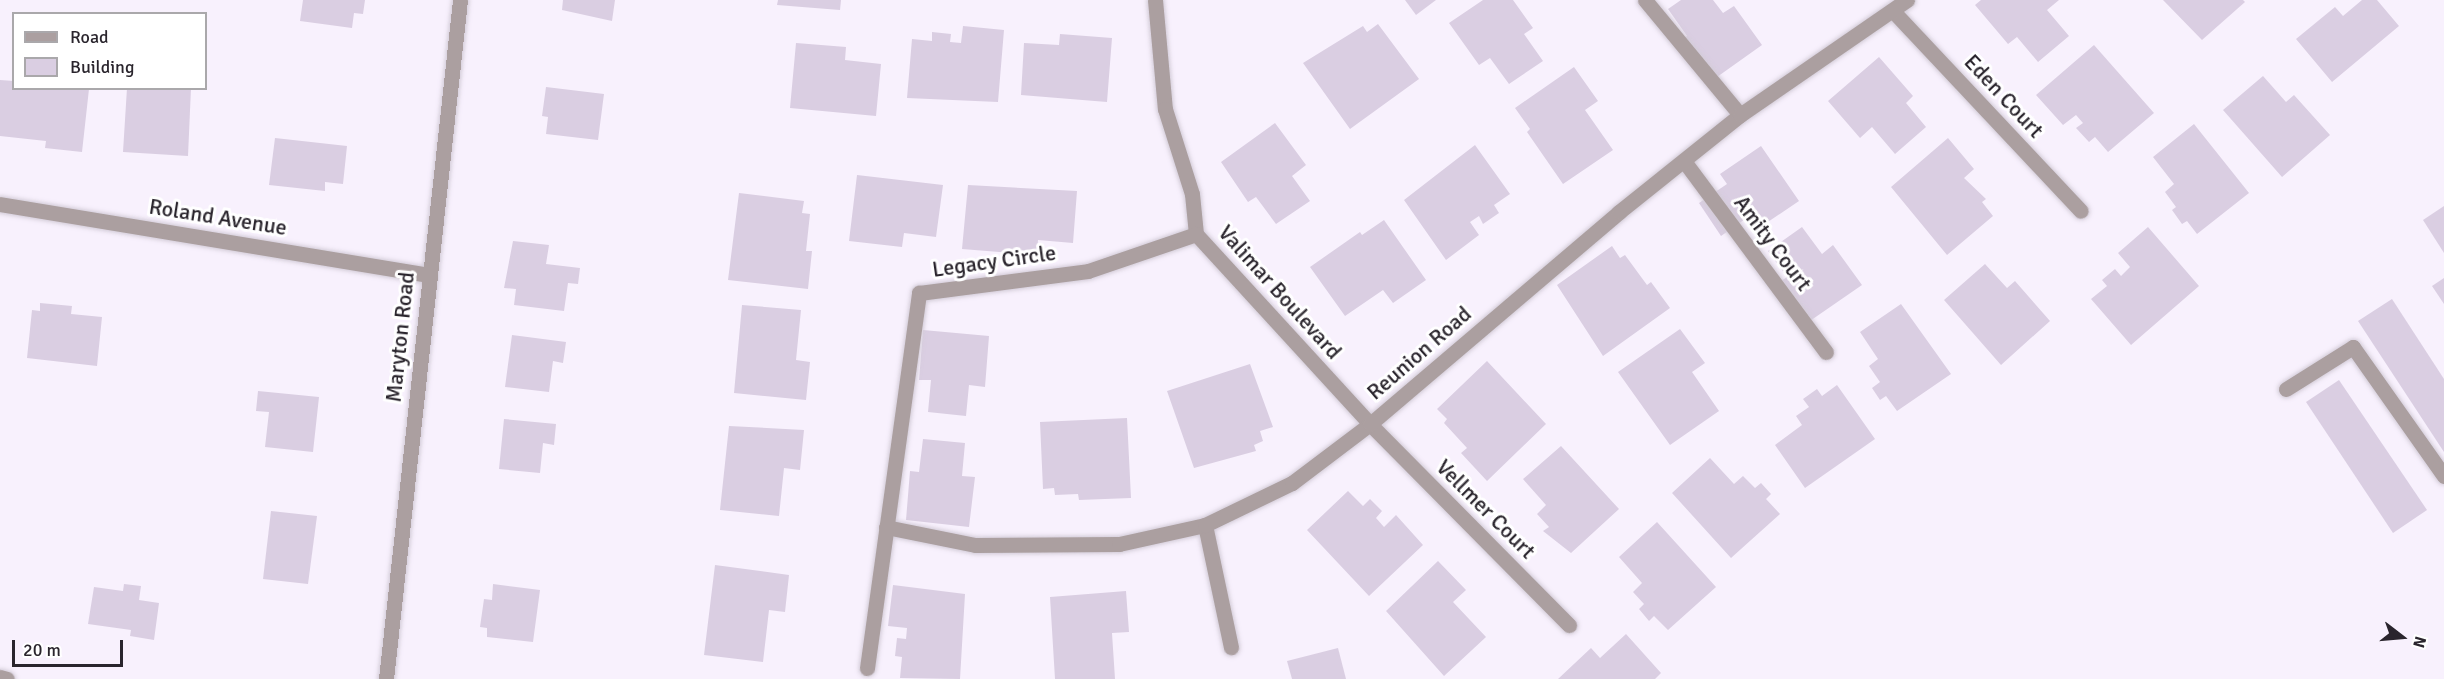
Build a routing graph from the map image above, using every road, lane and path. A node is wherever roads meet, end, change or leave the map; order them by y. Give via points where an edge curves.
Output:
1 (460, 0) edge
2 (1155, 0) edge
3 (1645, 0) edge
4 (1906, 0) edge
5 (1893, 11) junction
6 (1740, 115) junction
7 (1684, 161) junction
8 (0, 204) edge
9 (2081, 211) dead end
10 (1196, 234) junction
11 (429, 275) junction
12 (1826, 352) dead end
13 (2286, 389) dead end
14 (1370, 424) junction
15 (2444, 476) edge
16 (1205, 525) junction
17 (886, 527) junction
18 (1569, 625) dead end
19 (1230, 647) dead end
20 (867, 668) dead end
21 (0, 677) edge
22 (7, 679) edge
23 (386, 679) edge

1 - 11 street, Maryton Road
2 - 10 street, Valimar Boulevard via 1165,109 1192,194
3 - 6 street
4 - 5 street, Reunion Road
5 - 6 street, Reunion Road
5 - 9 street, Eden Court
6 - 7 street, Reunion Road
7 - 12 street, Amity Court
7 - 14 street, Reunion Road via 1610,219
8 - 11 street, Roland Avenue
10 - 14 street, Valimar Boulevard
10 - 17 street, Legacy Circle via 1088,271 919,293
11 - 23 street, Maryton Road
13 - 15 street via 2353,347
14 - 16 street, Reunion Road via 1292,483
14 - 18 street, Vellmer Court
16 - 17 street, Reunion Road via 1119,544 1051,547 975,545
16 - 19 street
17 - 20 street
21 - 22 street

